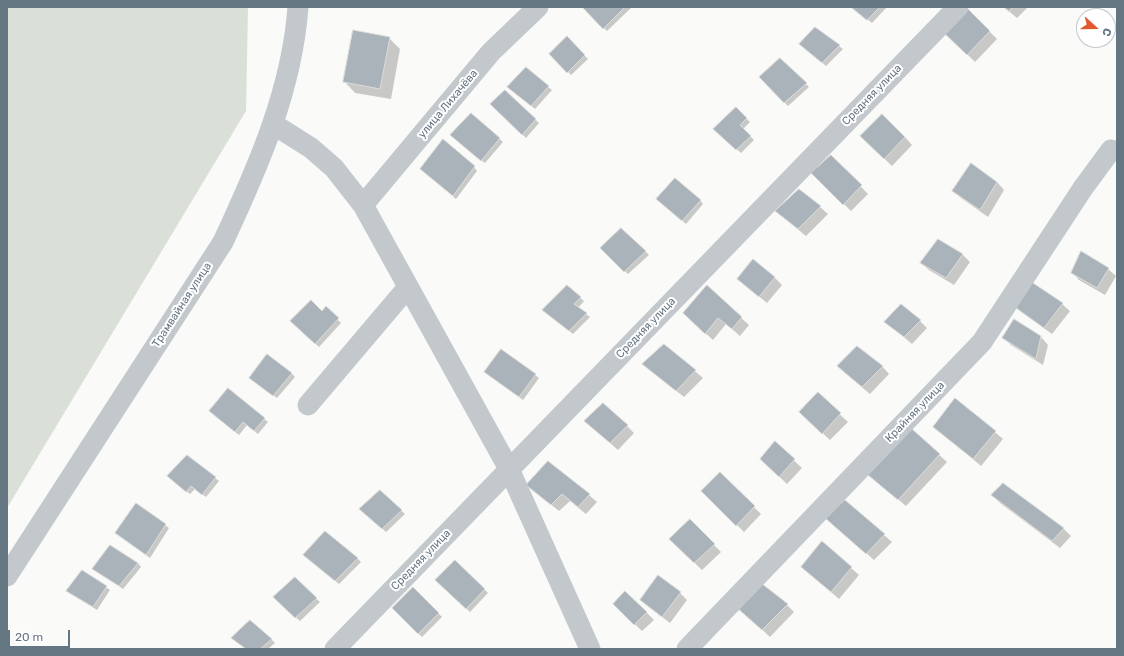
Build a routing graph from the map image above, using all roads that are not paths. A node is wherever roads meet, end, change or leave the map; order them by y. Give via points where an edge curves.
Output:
1 (298, 7) edge
2 (958, 7) edge
3 (536, 8) edge
4 (273, 124) junction
5 (1111, 150) dead end
6 (363, 205) junction
7 (408, 287) junction
8 (308, 405) dead end
9 (509, 469) junction
10 (7, 576) edge
11 (335, 649) edge
12 (590, 649) edge
13 (687, 649) edge

1 - 4 street, Трамвайная улица via 287,78
2 - 9 street, Средняя улица
3 - 6 street, улица Лихачёва via 491,52
4 - 6 street via 311,148 334,168
4 - 10 street, Трамвайная улица via 248,189 223,242
5 - 13 street, Крайняя улица via 1083,188 982,342
6 - 7 street
7 - 8 street
7 - 9 street
9 - 11 street, Средняя улица
9 - 12 street

